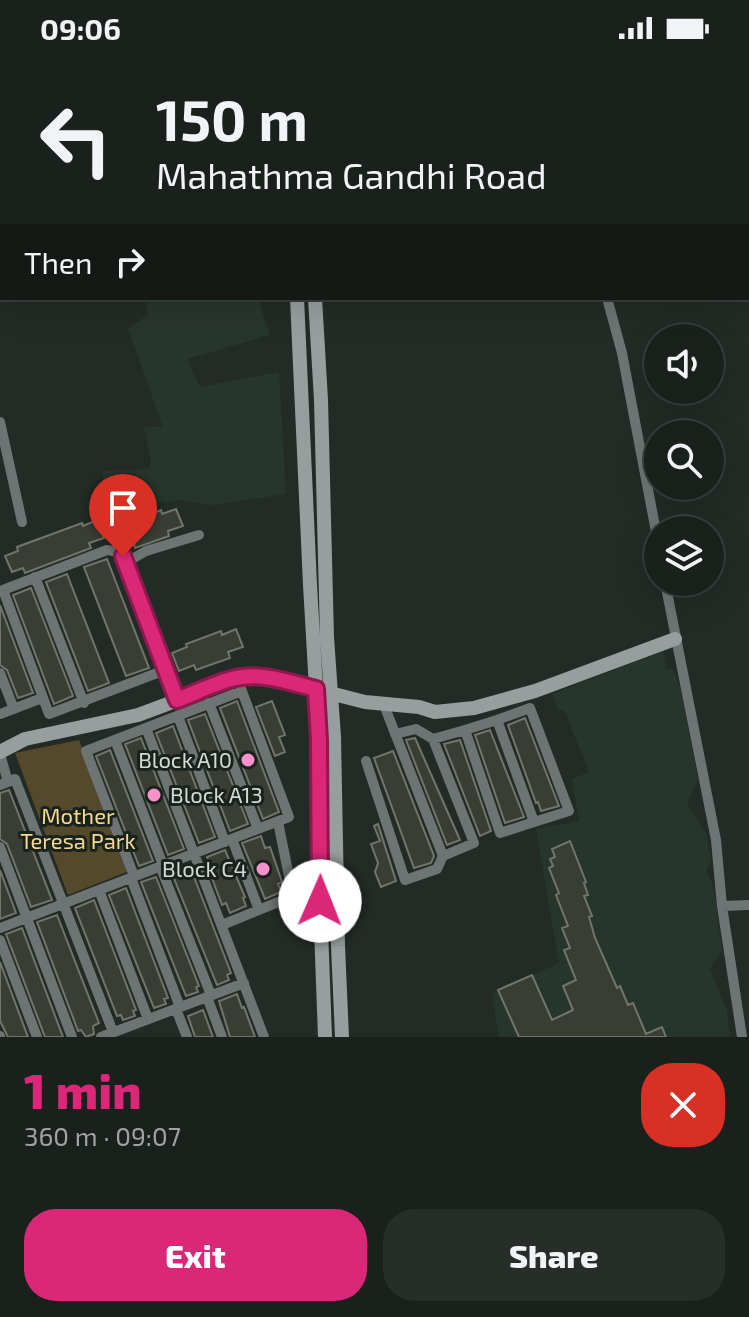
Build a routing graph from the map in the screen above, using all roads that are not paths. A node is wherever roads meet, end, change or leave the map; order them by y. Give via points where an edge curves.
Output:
1 (297, 300) edge
2 (315, 300) edge
3 (608, 300) edge
4 (1, 430) edge
5 (653, 516) edge
6 (22, 522) dead end
7 (199, 535) dead end
8 (125, 563) junction
9 (35, 577) junction
10 (2, 586) edge
11 (667, 596) edge
12 (675, 639) junction
13 (165, 670) junction
14 (0, 673) edge
15 (239, 684) junction
16 (324, 691) junction
17 (42, 698) junction
18 (84, 703) junction
19 (209, 703) junction
20 (384, 705) junction
21 (178, 708) junction
22 (14, 709) junction
23 (0, 714) edge
24 (497, 720) junction
25 (146, 728) junction
26 (465, 730) junction
27 (395, 734) junction
28 (433, 739) junction
29 (115, 740) junction
30 (0, 753) edge
31 (366, 761) dead end
32 (8, 782) edge
33 (278, 822) junction
34 (534, 822) junction
35 (258, 829) junction
36 (228, 841) junction
37 (0, 847) edge
38 (194, 854) junction
39 (443, 856) junction
40 (162, 866) junction
41 (132, 877) junction
42 (99, 890) junction
43 (63, 903) junction
44 (749, 905) edge
45 (722, 906) junction
46 (259, 910) junction
47 (26, 917) junction
48 (222, 925) junction
49 (0, 928) edge
50 (0, 940) edge
51 (244, 983) junction
52 (209, 996) junction
53 (178, 1008) junction
54 (148, 1019) junction
55 (113, 1032) junction
56 (37, 1037) edge
57 (72, 1037) edge
58 (101, 1037) edge
59 (187, 1037) edge
60 (222, 1037) edge
61 (264, 1037) edge
62 (325, 1037) edge
63 (342, 1037) edge
64 (742, 1037) edge

1 - 16 main road
2 - 16 main road
3 - 5 street
4 - 6 street
7 - 8 street
8 - 9 street via 120,552 107,550
8 - 13 street
9 - 10 street
9 - 18 street
10 - 17 street
11 - 12 street
12 - 20 main road via 474,708 442,712
12 - 45 street via 716,840
13 - 18 street
13 - 21 street
14 - 22 street
15 - 16 main road via 257,676
15 - 19 street
15 - 21 main road
15 - 33 street via 289,817
16 - 20 main road
16 - 62 main road
16 - 63 main road
17 - 18 street via 49,714
17 - 22 street
19 - 21 street
19 - 35 street
20 - 27 street
21 - 25 street
21 - 30 main road via 25,739
21 - 36 street
22 - 23 street
24 - 26 street
24 - 34 street
24 - 34 street via 530,708 569,811
25 - 29 street
25 - 38 street
26 - 28 street
26 - 34 street via 500,833
27 - 28 street via 416,729
27 - 39 street
28 - 39 street via 474,843
29 - 40 street
29 - 41 street via 86,751
30 - 32 street
31 - 39 street via 405,880 437,869
32 - 43 street
33 - 35 street
33 - 46 street via 293,896
35 - 36 street
36 - 38 street
36 - 46 street
37 - 47 street
38 - 40 street
38 - 48 street
40 - 41 street
40 - 52 street
41 - 42 street
41 - 53 street
42 - 43 street
42 - 54 street
43 - 47 street
43 - 55 street
44 - 45 street
45 - 64 street
46 - 48 street
47 - 49 street
47 - 57 street
48 - 51 street
50 - 56 street
51 - 52 street
51 - 61 street
52 - 53 street
52 - 60 street
53 - 54 street
53 - 59 street
54 - 55 street
55 - 58 street

